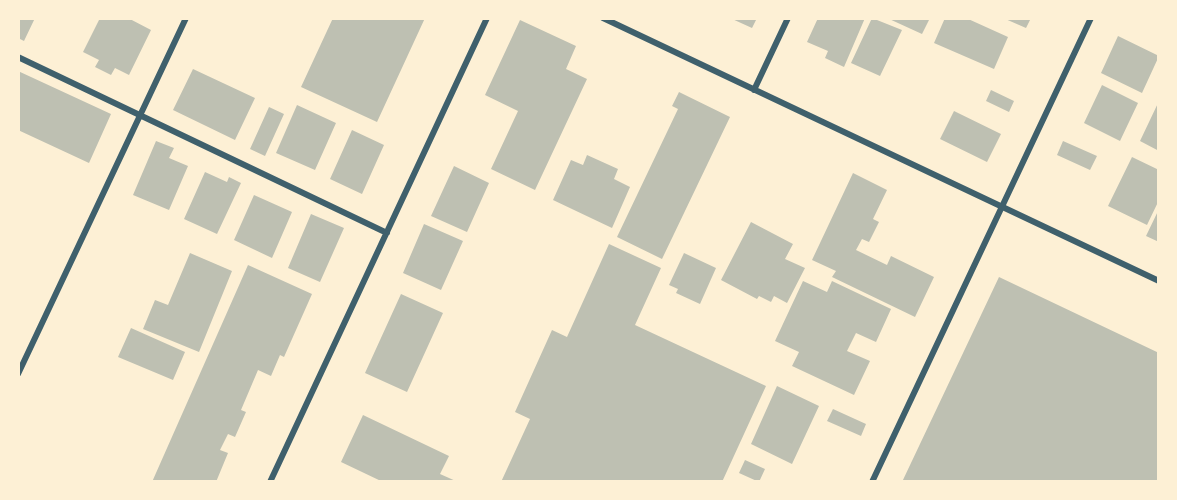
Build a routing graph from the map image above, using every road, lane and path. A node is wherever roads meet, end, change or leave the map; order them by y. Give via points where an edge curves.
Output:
1 (186, 18) edge
2 (487, 18) edge
3 (603, 18) edge
4 (788, 18) edge
5 (1091, 18) edge
6 (18, 57) edge
7 (754, 90) junction
8 (138, 116) junction
9 (1002, 206) junction
10 (387, 232) junction
11 (1159, 281) edge
12 (18, 374) edge
13 (270, 482) edge
14 (872, 482) edge

1 - 8 street
2 - 10 street
3 - 7 street
4 - 7 street
5 - 9 street
6 - 8 street
7 - 9 street
8 - 10 street
8 - 12 street
9 - 11 street
9 - 14 street
10 - 13 street

